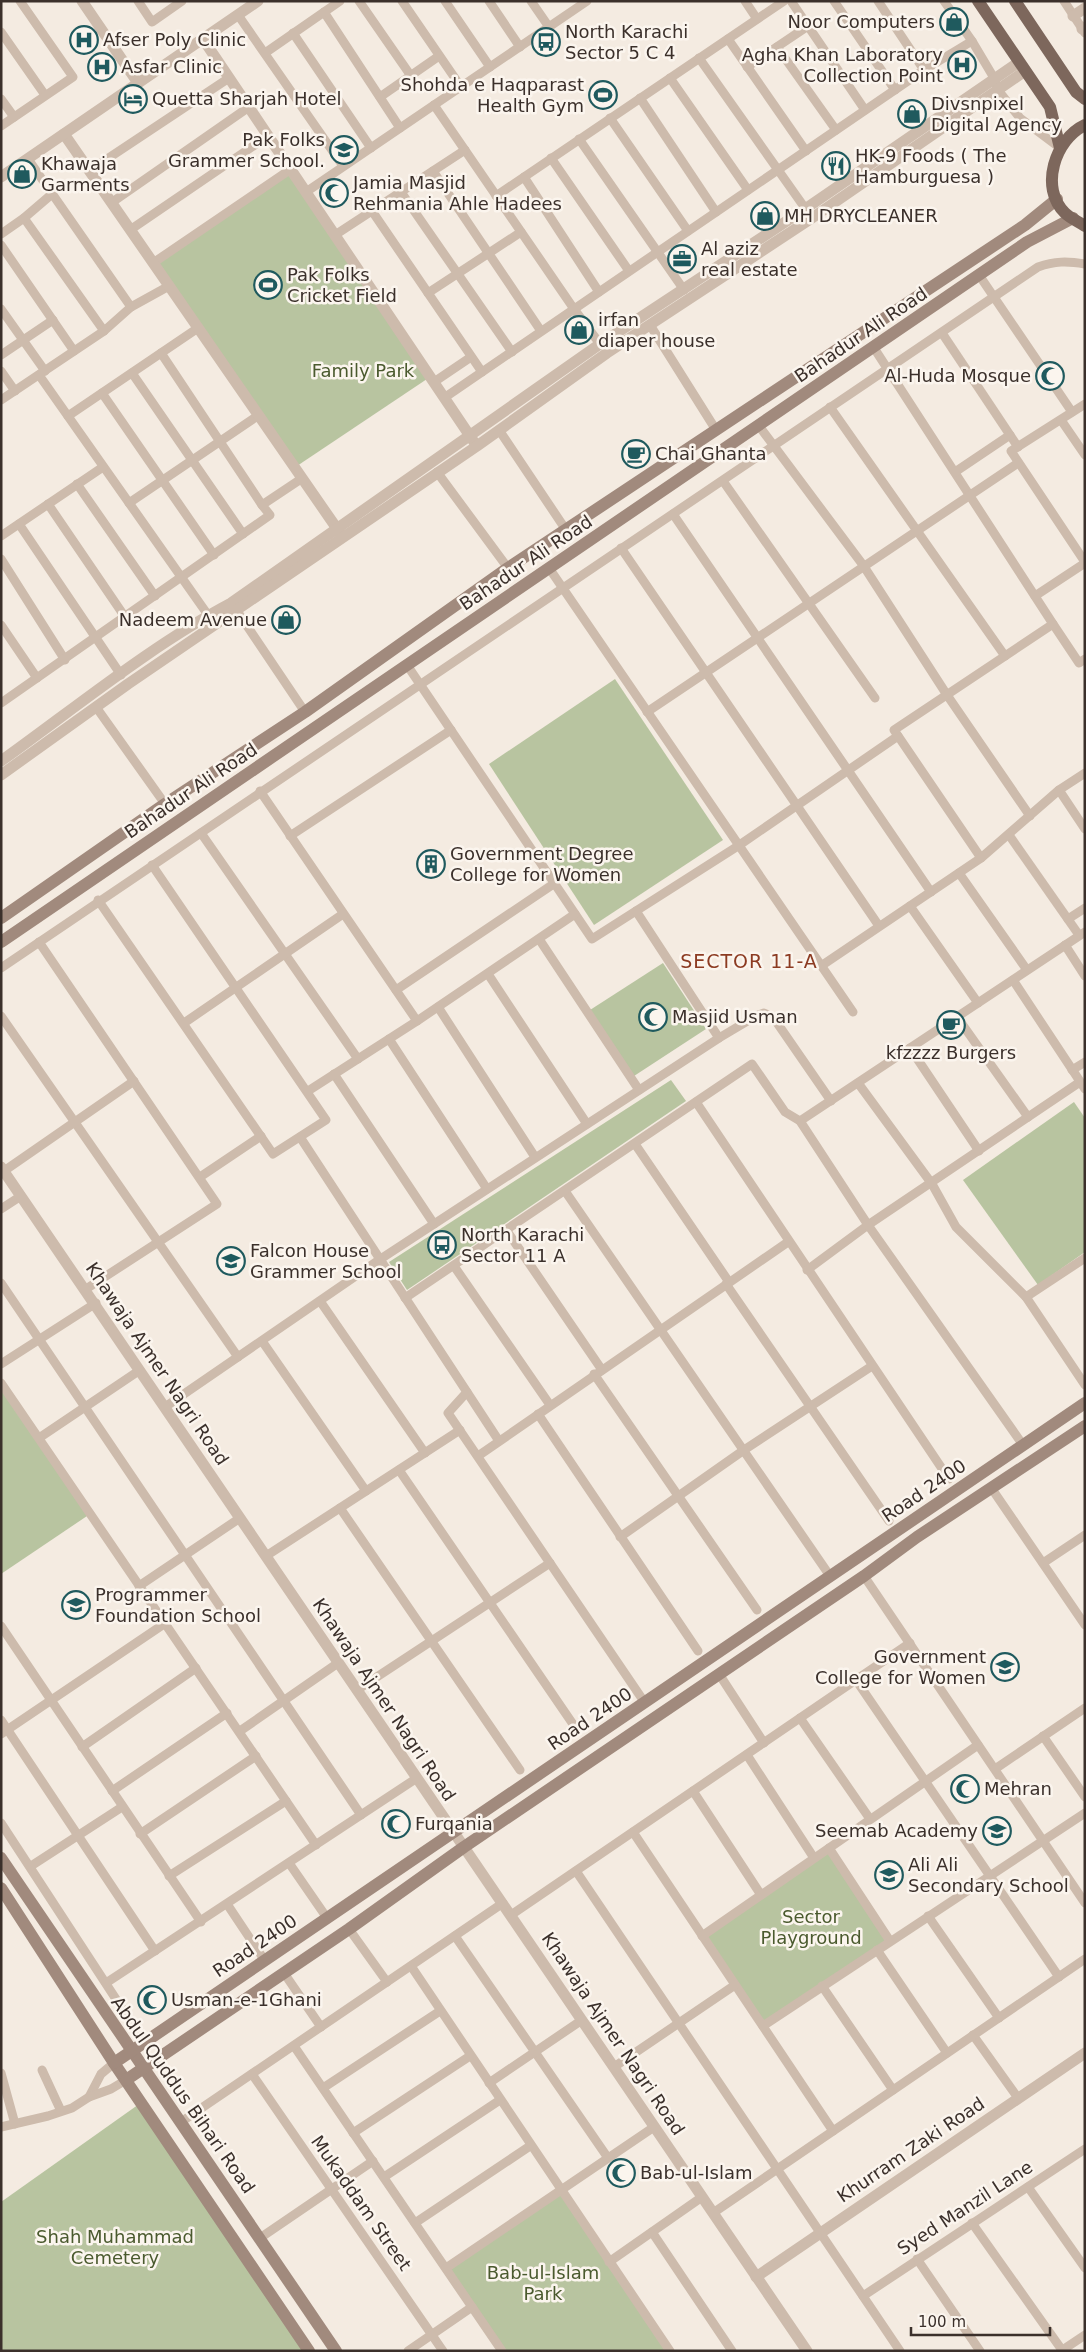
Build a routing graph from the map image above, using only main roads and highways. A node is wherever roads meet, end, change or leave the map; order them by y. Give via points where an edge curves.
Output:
1 (978, 1) edge
2 (1015, 1) edge
3 (1085, 99) edge
4 (1085, 125) edge
5 (1060, 148) junction
6 (1057, 199) junction
7 (1073, 218) junction
8 (1085, 226) edge
9 (479, 589) junction
10 (491, 608) junction
11 (1, 918) edge
12 (1, 942) edge
13 (1085, 1403) edge
14 (1085, 1426) edge
15 (907, 1524) junction
16 (917, 1537) junction
17 (1, 1858) edge
18 (1, 1888) edge
19 (132, 2051) junction
20 (114, 2063) junction
21 (144, 2068) junction
22 (126, 2080) junction
23 (309, 2351) edge
24 (336, 2351) edge

1 - 5 main road via 1050,106
2 - 3 main road via 1076,92
4 - 5 main road via 1069,136
5 - 6 main road via 1053,165 1052,182
6 - 7 main road via 1065,213
6 - 9 main road, Bahadur Ali Road via 1025,225
7 - 8 main road
7 - 10 main road, Bahadur Ali Road via 1027,242
9 - 10 main road
9 - 11 main road, Bahadur Ali Road via 305,712
10 - 12 main road, Bahadur Ali Road
13 - 15 main road, Road 2400
14 - 16 main road, Road 2400
15 - 16 main road
15 - 19 main road, Road 2400
16 - 21 main road, Road 2400
17 - 19 main road, Abdul Quddus Bihari Road
18 - 20 main road, Abdul Quddus Bihari Road
19 - 20 main road, Road 2400
19 - 21 main road, Abdul Quddus Bihari Road
20 - 22 main road, Abdul Quddus Bihari Road
21 - 22 main road, Road 2400
21 - 24 main road, Abdul Quddus Bihari Road
22 - 23 main road, Abdul Quddus Bihari Road

